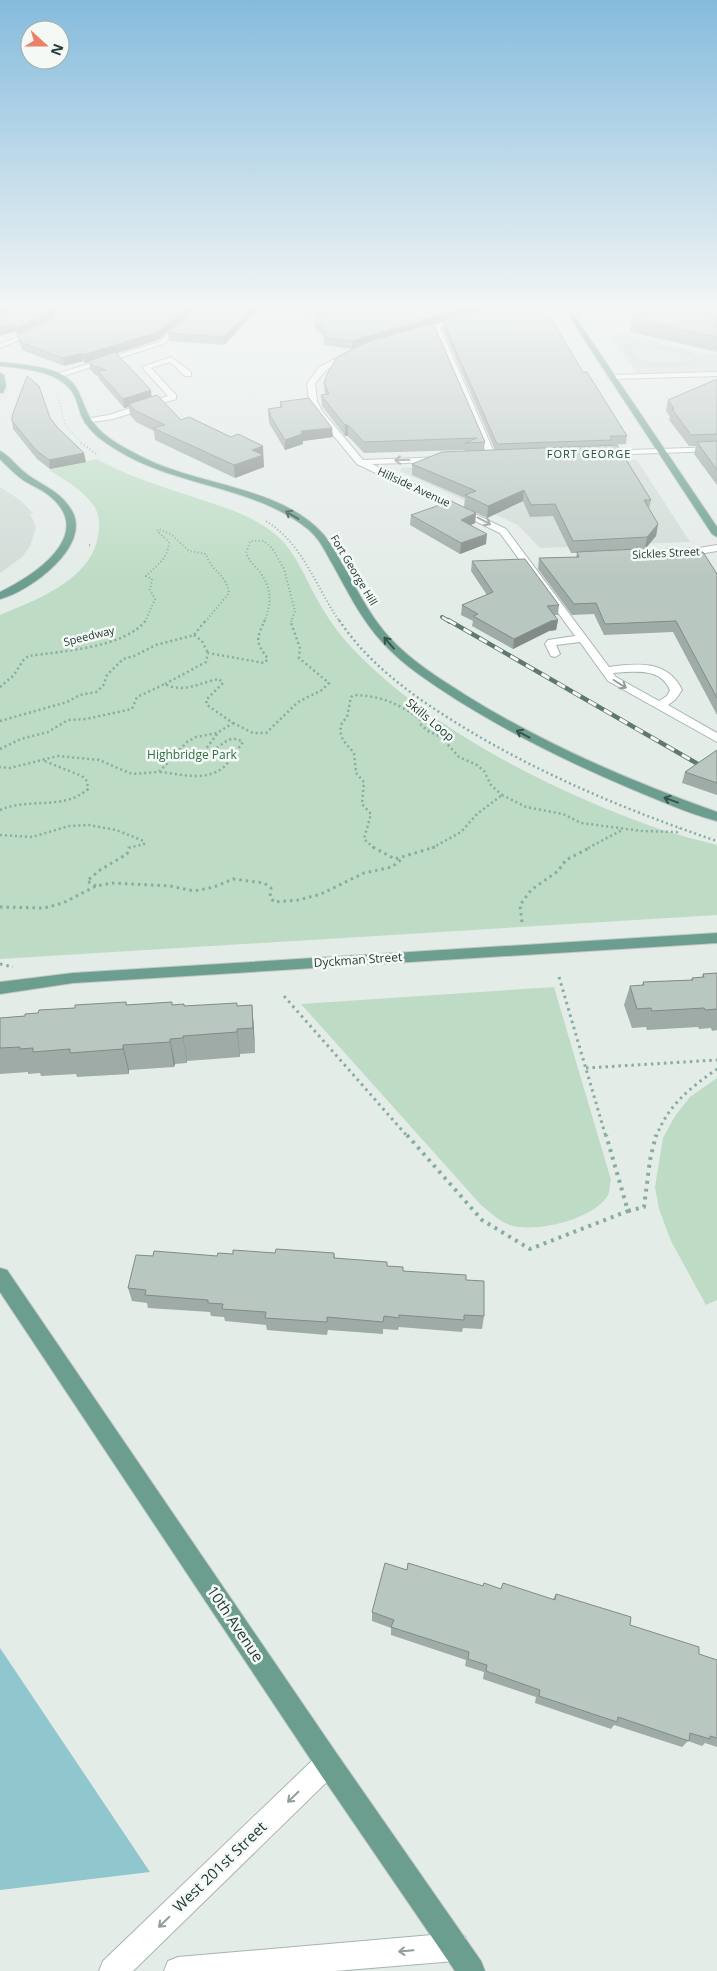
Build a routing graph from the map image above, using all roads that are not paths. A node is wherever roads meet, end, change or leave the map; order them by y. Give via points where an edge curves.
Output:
1 (78, 396) edge
2 (172, 396) edge
3 (312, 396) edge
4 (467, 396) edge
5 (625, 396) edge
6 (88, 421) junction
7 (717, 449) edge
8 (661, 451) junction
9 (0, 453) edge
10 (589, 453) edge
11 (492, 457) edge
12 (455, 458) edge
13 (360, 462) junction
14 (717, 534) edge
15 (717, 548) edge
16 (611, 556) edge
17 (0, 596) edge
18 (582, 639) junction
19 (555, 654) dead end
20 (606, 670) junction
21 (659, 706) junction
22 (717, 738) edge
23 (717, 817) edge
24 (717, 938) edge
25 (0, 988) edge
26 (0, 1276) edge
27 (328, 1763) junction
28 (455, 1947) junction
29 (113, 1971) edge
30 (178, 1971) edge
31 (471, 1971) edge

1 - 6 main road, Fort George Hill
2 - 6 street via 110,418
3 - 13 street, Hillside Avenue via 318,412
4 - 11 street
5 - 8 main road
23 -> 6 main road, Fort George Hill via 605,775 493,719 396,650 365,615 313,529 288,512 260,500 142,461 107,439
7 - 8 street
8 - 10 street
8 - 14 main road
9 - 17 main road via 20,473 58,498 65,508 71,530 63,550 51,564
12 -> 13 street
13 -> 18 street, Hillside Avenue via 503,531 530,559
15 - 16 street, Sickles Street via 699,552
18 - 19 street via 552,642
18 - 20 street, Hillside Avenue
20 -> 21 street, Hillside Avenue via 619,684
20 - 21 street via 645,668 662,673 676,690
21 - 22 street, Hillside Avenue
24 - 25 main road, Dyckman Street via 73,978
26 - 27 main road, 10th Avenue
27 - 28 main road, 10th Avenue
27 -> 29 street, West 201st Street
28 -> 30 street
28 - 31 main road, 10th Avenue

